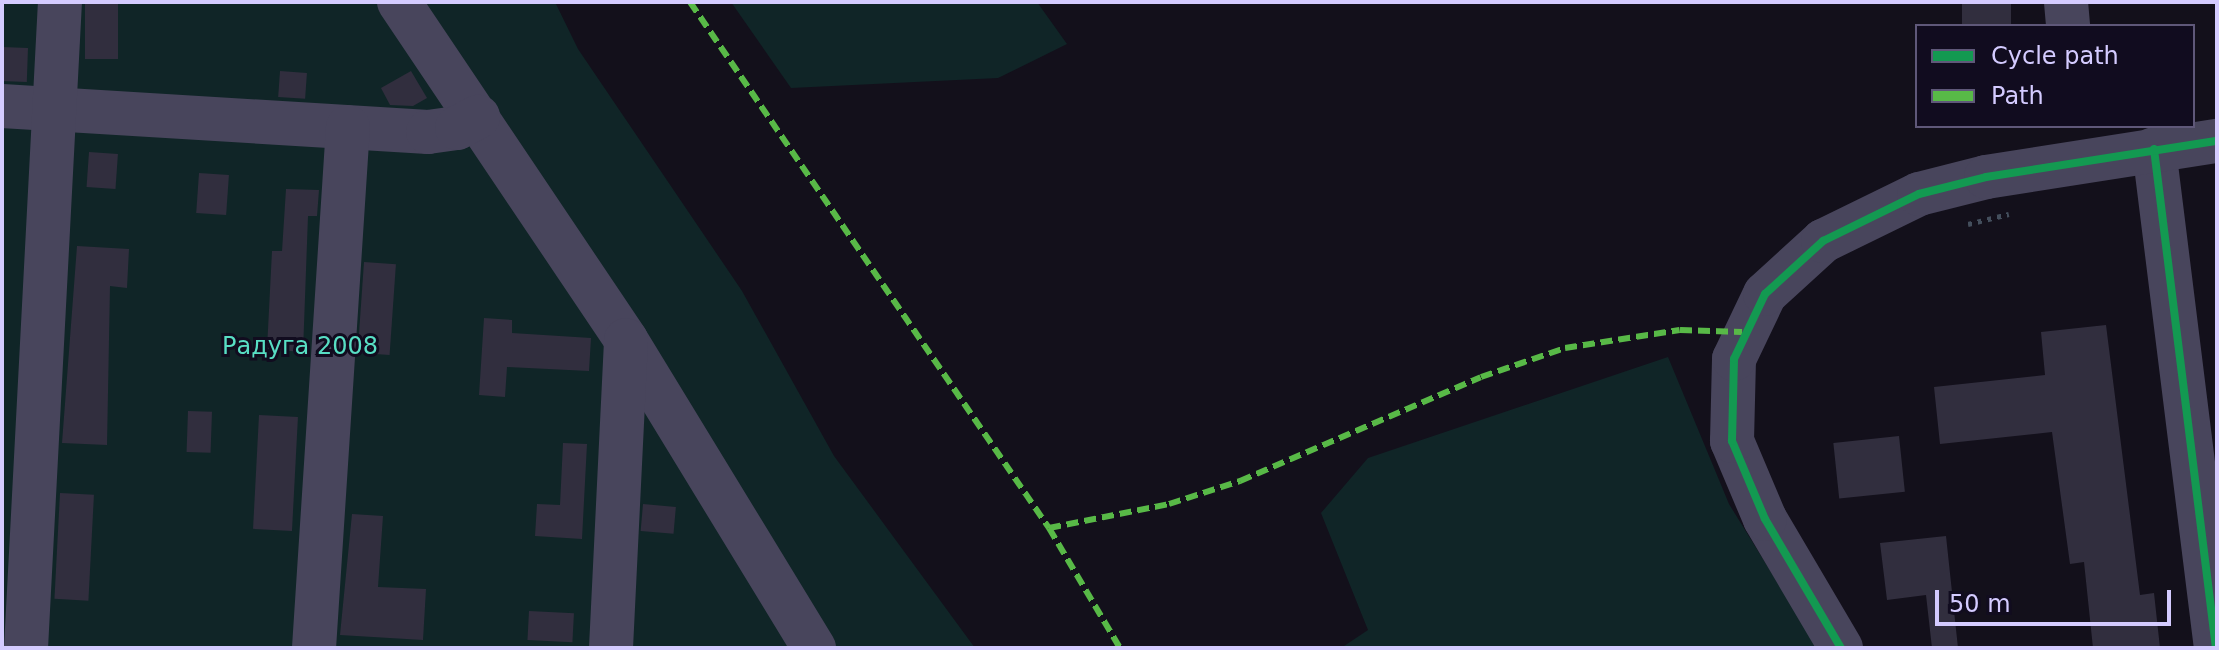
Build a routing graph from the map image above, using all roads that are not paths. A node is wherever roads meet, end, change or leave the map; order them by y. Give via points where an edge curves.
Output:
1 (60, 2) edge
2 (399, 2) edge
3 (2066, 2) edge
4 (2068, 24) edge
5 (2, 106) edge
6 (54, 110) junction
7 (478, 117) junction
8 (348, 127) junction
9 (2217, 141) edge
10 (2083, 143) edge
11 (2154, 149) junction
12 (626, 340) junction
13 (26, 648) edge
14 (314, 648) edge
15 (611, 648) edge
16 (814, 648) edge
17 (1841, 648) edge
18 (2216, 648) edge

1 - 6 street
2 - 7 street
3 - 4 street
5 - 6 street
6 - 8 street
6 - 13 street
7 - 8 street via 444,132
7 - 12 street
8 - 14 street
9 - 11 street
10 - 11 street
10 - 17 street via 1951,185 1852,224 1782,274 1742,332 1729,386 1732,441 1770,529
11 - 18 street
12 - 15 street
12 - 16 street

